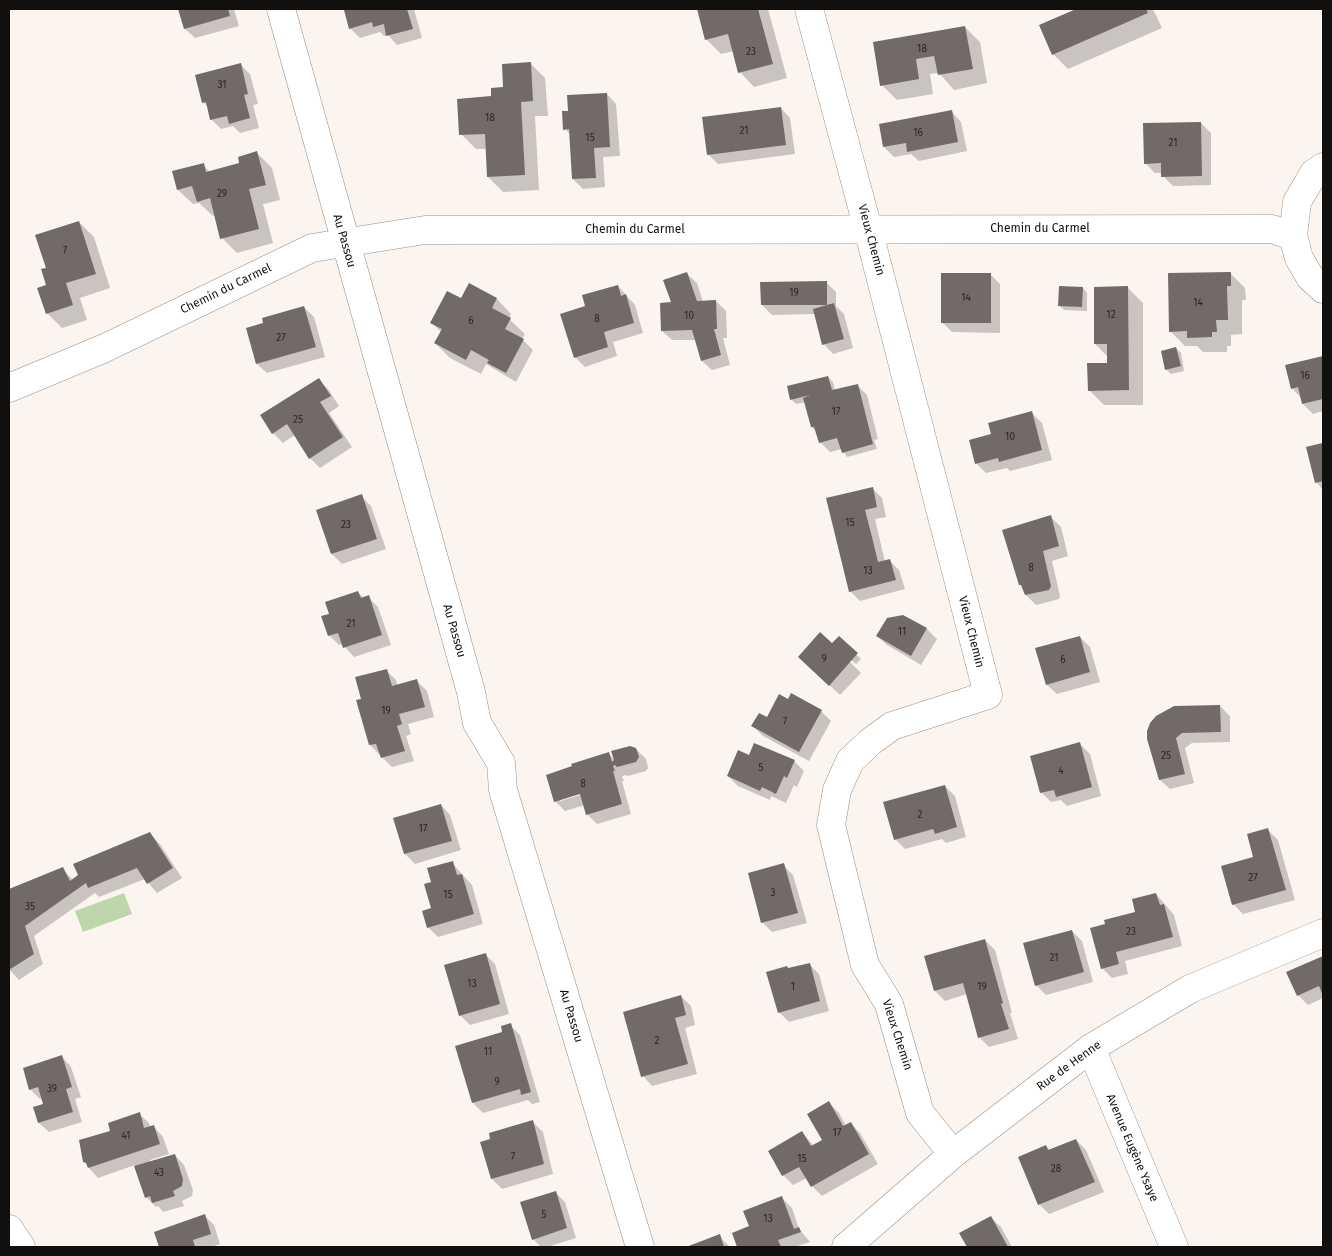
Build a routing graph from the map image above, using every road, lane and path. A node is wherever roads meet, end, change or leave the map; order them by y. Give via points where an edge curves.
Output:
1 (281, 9) edge
2 (809, 9) edge
3 (1323, 167) edge
4 (868, 229) junction
5 (1293, 236) junction
6 (344, 241) junction
7 (1323, 289) edge
8 (9, 388) edge
9 (1323, 933) edge
10 (1091, 1048) junction
11 (953, 1154) junction
12 (9, 1230) edge
13 (21, 1247) edge
14 (640, 1247) edge
15 (846, 1247) edge
16 (1174, 1247) edge

1 - 6 street, Au Passou
2 - 4 street, Vieux Chemin
3 - 5 street via 1314,173 1297,202
4 - 5 street, Chemin du Carmel via 1272,229
4 - 6 street, Chemin du Carmel via 425,230
4 - 11 street, Vieux Chemin via 988,695 892,726 870,742 850,761 837,790 831,825 865,965 889,1004 920,1113
5 - 7 street via 1299,258 1310,277
6 - 8 street, Chemin du Carmel via 312,248 105,348
6 - 14 street, Au Passou via 477,723 502,763 503,790
9 - 10 street, Rue de Henne via 1190,989
10 - 11 street, Rue de Henne
10 - 16 street, Avenue Eugène Ysaye
11 - 15 street, Rue de Henne
12 - 13 street

